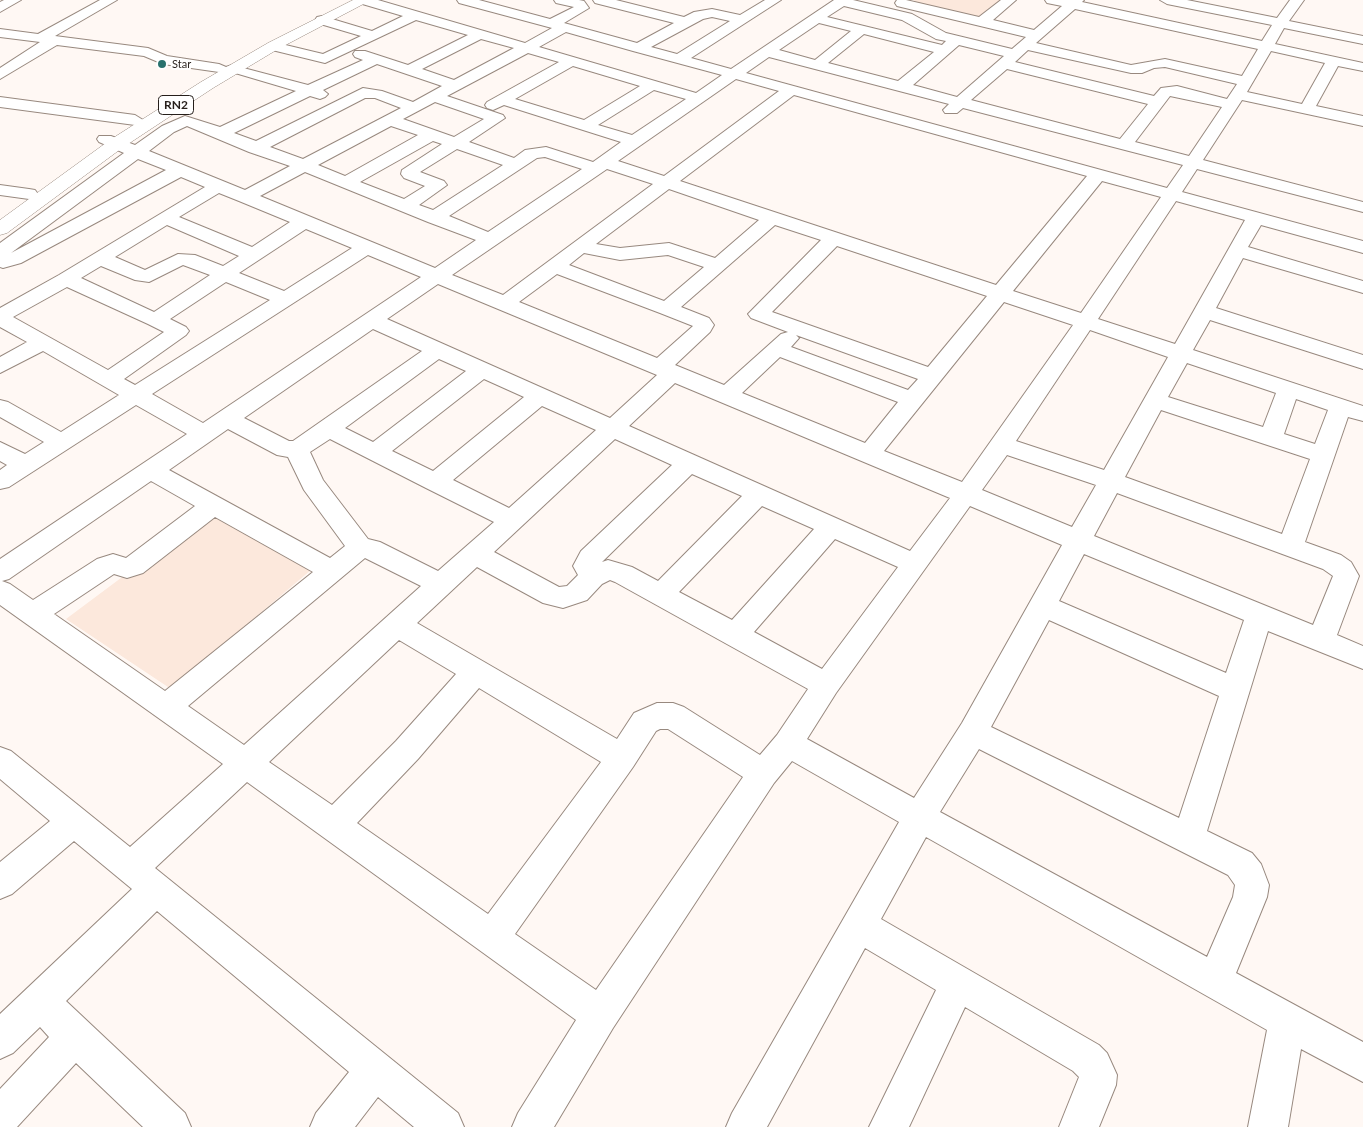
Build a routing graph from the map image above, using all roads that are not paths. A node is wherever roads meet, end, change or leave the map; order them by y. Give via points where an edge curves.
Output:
1 (14, 0) edge
2 (110, 0) edge
3 (350, 0) edge
4 (364, 0) edge
5 (464, 0) edge
6 (564, 0) edge
7 (662, 0) edge
8 (710, 0) edge
9 (774, 0) edge
10 (1008, 0) edge
11 (1052, 0) edge
12 (1167, 0) edge
13 (1232, 0) edge
14 (1297, 0) edge
15 (610, 1) edge
16 (904, 1) edge
17 (1074, 2) edge
18 (831, 5) edge
19 (0, 8) edge
20 (642, 11) junction
21 (756, 11) junction
22 (1219, 11) junction
23 (888, 13) junction
24 (413, 16) junction
25 (322, 20) junction
26 (742, 20) junction
27 (686, 22) junction
28 (982, 22) junction
29 (1280, 23) junction
30 (557, 26) junction
31 (612, 28) dead end
32 (861, 30) junction
33 (669, 31) junction
34 (0, 33) edge
35 (372, 35) junction
36 (478, 35) junction
37 (1037, 35) junction
38 (596, 37) junction
39 (47, 39) junction
40 (1363, 40) edge
41 (950, 45) junction
42 (273, 46) junction
43 (1266, 46) junction
44 (524, 48) junction
45 (638, 48) junction
46 (345, 49) junction
47 (768, 52) junction
48 (1015, 54) junction
49 (376, 59) junction
50 (679, 59) junction
51 (571, 61) junction
52 (1334, 61) junction
53 (817, 64) junction
54 (1363, 67) edge
55 (225, 69) junction
56 (410, 70) junction
57 (0, 74) edge
58 (734, 75) junction
59 (455, 85) junction
60 (652, 85) junction
61 (901, 87) junction
62 (791, 90) junction
63 (312, 91) junction
64 (1238, 94) junction
65 (433, 96) junction
66 (698, 98) junction
67 (503, 100) junction
68 (1157, 101) junction
69 (0, 102) edge
70 (346, 102) junction
71 (960, 102) junction
72 (413, 107) junction
73 (1306, 110) junction
74 (481, 112) junction
75 (135, 120) junction
76 (390, 120) junction
77 (1363, 121) edge
78 (585, 126) junction
79 (931, 128) junction
80 (220, 133) junction
81 (431, 135) junction
82 (111, 141) junction
83 (634, 141) junction
84 (456, 144) junction
85 (1124, 145) junction
86 (254, 148) junction
87 (137, 152) junction
88 (1193, 163) junction
89 (516, 164) junction
90 (600, 165) junction
91 (302, 166) junction
92 (180, 170) junction
93 (1098, 174) junction
94 (345, 183) junction
95 (667, 183) junction
96 (218, 186) junction
97 (0, 190) edge
98 (30, 194) junction
99 (1172, 195) junction
100 (245, 197) junction
101 (405, 206) junction
102 (1363, 207) edge
103 (0, 216) edge
104 (165, 218) junction
105 (434, 218) junction
106 (772, 218) junction
107 (1255, 218) junction
108 (305, 221) junction
109 (0, 229) edge
110 (834, 238) junction
111 (490, 239) junction
112 (367, 247) junction
113 (581, 247) junction
114 (1363, 247) edge
115 (1237, 250) junction
116 (0, 252) edge
117 (254, 255) junction
118 (100, 258) junction
119 (0, 262) edge
120 (718, 265) junction
121 (555, 266) junction
122 (226, 274) junction
123 (437, 275) junction
124 (66, 279) junction
125 (1363, 287) edge
126 (1000, 294) junction
127 (286, 299) junction
128 (506, 304) junction
129 (667, 309) junction
130 (1204, 310) junction
131 (0, 317) edge
132 (155, 320) junction
133 (371, 320) junction
134 (1085, 322) junction
135 (798, 330) junction
136 (43, 342) junction
137 (777, 349) junction
138 (437, 350) junction
139 (1180, 354) junction
140 (1361, 355) edge
141 (0, 366) edge
142 (482, 370) junction
143 (667, 370) junction
144 (932, 376) junction
145 (109, 379) junction
146 (1288, 390) junction
147 (728, 394) junction
148 (135, 395) junction
149 (540, 396) junction
150 (913, 400) junction
151 (1155, 400) junction
152 (0, 407) edge
153 (1340, 407) junction
154 (1363, 414) edge
155 (226, 418) junction
156 (613, 428) junction
157 (328, 429) junction
158 (203, 433) junction
159 (1271, 438) junction
160 (61, 442) junction
161 (1002, 445) junction
162 (296, 449) junction
163 (0, 450) edge
164 (375, 452) junction
165 (870, 453) junction
166 (1323, 455) junction
167 (689, 462) junction
168 (25, 465) junction
169 (150, 470) junction
170 (0, 480) edge
171 (1110, 481) junction
172 (435, 482) junction
173 (968, 493) junction
174 (759, 494) junction
175 (215, 504) junction
176 (512, 520) junction
177 (831, 526) junction
178 (1078, 539) junction
179 (1290, 546) junction
180 (360, 548) junction
181 (475, 554) junction
182 (915, 564) junction
183 (331, 570) junction
184 (0, 572) edge
185 (593, 577) junction
186 (442, 584) junction
187 (0, 592) edge
188 (660, 594) junction
189 (1042, 605) junction
190 (33, 614) junction
191 (1259, 615) junction
192 (397, 625) junction
193 (736, 634) junction
194 (1320, 640) junction
195 (1363, 658) edge
196 (476, 672) junction
197 (826, 685) junction
198 (1235, 690) junction
199 (166, 707) junction
200 (973, 732) junction
201 (788, 744) junction
202 (622, 758) junction
203 (0, 760) edge
204 (246, 763) junction
205 (763, 773) junction
206 (920, 816) junction
207 (73, 821) junction
208 (334, 825) junction
209 (1188, 838) junction
210 (144, 879) junction
211 (0, 883) edge
212 (859, 925) junction
213 (492, 937) junction
214 (1215, 981) junction
215 (958, 983) junction
216 (40, 1001) junction
217 (600, 1015) junction
218 (1288, 1021) junction
219 (75, 1037) junction
220 (0, 1040) edge
221 (1363, 1062) edge
222 (375, 1070) junction
223 (4, 1104) edge
224 (171, 1127) edge
225 (330, 1127) edge
226 (444, 1127) edge
227 (532, 1127) edge
228 (746, 1127) edge
229 (888, 1127) edge
230 (1079, 1127) edge
231 (1268, 1127) edge

1 - 19 street
2 - 39 street
3 - 55 highway, RN2
4 - 24 street
4 - 25 highway, RN2
5 - 30 street
6 - 30 street via 582,8
7 - 20 street
8 - 21 street
9 - 21 street
10 - 28 street
11 - 17 street
12 - 22 street
13 - 22 street
14 - 29 street
15 - 20 street
16 - 23 street
16 - 28 street
17 - 37 street
17 - 43 street
18 - 23 street
18 - 32 street
18 - 47 street
20 - 27 street
20 - 33 street via 627,20
21 - 26 street
22 - 29 street
23 - 41 street via 913,19
24 - 35 street
24 - 36 street
25 - 35 street
25 - 42 highway, RN2
26 - 27 street via 704,14
26 - 50 street
27 - 33 street
28 - 37 street
29 - 40 street
29 - 43 street
30 - 38 street
30 - 44 street
31 - 38 street
32 - 41 street
32 - 53 street
33 - 45 street
34 - 39 street
35 - 46 street
36 - 44 street
36 - 56 street
37 - 48 street
38 - 45 street
39 - 55 street via 148,52 162,60
39 - 57 street
41 - 48 street
41 - 61 street
42 - 46 street via 322,60
42 - 55 highway, RN2
43 - 52 street
43 - 64 street
44 - 51 street
44 - 59 street
45 - 50 street
46 - 49 street
47 - 53 street
47 - 58 street
48 - 64 street via 1142,70 1151,64 1164,64
48 - 68 street
48 - 71 street
49 - 56 street
49 - 63 street
50 - 58 street
51 - 60 street
51 - 67 street
52 - 54 street
52 - 73 street
53 - 61 street
55 - 63 street via 260,75
55 - 75 highway, RN2
55 - 82 highway, RN2
56 - 59 street
58 - 62 street
58 - 66 street
59 - 65 street
60 - 66 street
60 - 78 street
61 - 71 street
62 - 79 street
62 - 95 street
63 - 70 street
63 - 80 street
64 - 68 street via 1170,90 1163,92
64 - 73 street
64 - 88 street
65 - 72 street
65 - 74 street
66 - 83 street
67 - 74 street
67 - 78 street
68 - 85 street
69 - 75 street
70 - 72 street via 371,93
70 - 86 street
71 - 79 street
71 - 85 street
72 - 76 street
73 - 77 street
74 - 84 street via 494,116 496,120
75 - 82 highway, RN2
76 - 81 street
76 - 91 street
78 - 83 street
79 - 93 street
80 - 86 street
80 - 87 street via 194,123 179,123
81 - 84 street
81 - 94 street
82 - 87 street
82 - 98 highway, RN2
82 - 109 highway, RN2
83 - 90 street
84 - 89 street
84 - 101 street via 409,172 438,185
85 - 88 street
86 - 91 street
87 - 92 street
87 - 116 street
88 - 99 street
88 - 102 street
89 - 90 street via 531,154 546,152
89 - 105 street
90 - 95 street
90 - 111 street
91 - 94 street
91 - 100 street
92 - 96 street
92 - 119 street via 14,259
93 - 99 street
93 - 126 street
94 - 101 street
95 - 106 street
95 - 113 street
96 - 100 street
96 - 104 street
97 - 98 street
98 - 103 highway, RN2
99 - 107 street
99 - 134 street
100 - 108 street
101 - 105 street
104 - 117 street
104 - 118 street
105 - 111 street
106 - 110 street
106 - 120 street
107 - 114 street
107 - 115 street
108 - 112 street
108 - 117 street
110 - 126 street
110 - 135 street via 759,311 760,316
111 - 123 street
112 - 123 street
112 - 127 street
113 - 120 street via 620,254 669,249
113 - 121 street
115 - 125 street
115 - 130 street
117 - 122 street
118 - 122 street via 142,276 149,276 183,259
118 - 124 street
120 - 129 street
121 - 128 street
121 - 129 street
122 - 127 street
122 - 132 street
123 - 128 street
123 - 133 street
124 - 131 street
124 - 132 street
126 - 134 street
126 - 144 street
127 - 148 street
128 - 143 street
129 - 143 street via 704,325
130 - 139 street
130 - 140 street
131 - 136 street
132 - 145 street via 176,328 178,333
133 - 138 street
133 - 155 street
134 - 139 street
134 - 161 street
135 - 137 street
135 - 144 street
136 - 141 street
136 - 145 street
137 - 147 street
137 - 150 street
138 - 142 street
138 - 157 street
139 - 146 street
139 - 151 street
142 - 149 street
142 - 164 street
143 - 147 street
143 - 156 street
144 - 150 street
145 - 148 street
146 - 153 street
146 - 159 street
147 - 165 street
148 - 158 street
148 - 160 street
149 - 156 street
149 - 172 street
150 - 165 street
151 - 159 street
151 - 171 street
152 - 160 street
153 - 154 street
153 - 166 street
155 - 158 street
155 - 162 street via 285,449
156 - 167 street
156 - 176 street
157 - 162 street
157 - 164 street
158 - 169 street
159 - 166 street
160 - 168 street
161 - 171 street
161 - 173 street
162 - 180 street via 313,484
163 - 168 street
164 - 172 street
165 - 173 street
166 - 179 street
167 - 174 street
167 - 185 street via 590,558 586,566
168 - 170 street
169 - 175 street
169 - 184 street
171 - 178 street
171 - 179 street
172 - 176 street
173 - 178 street
173 - 182 street
174 - 177 street
174 - 188 street
175 - 183 street
175 - 190 street via 134,566 106,566
176 - 181 street
177 - 182 street
177 - 193 street
178 - 189 street
178 - 191 street
179 - 194 street via 1332,562 1346,576
180 - 183 street
180 - 186 street via 371,549
181 - 185 street via 553,596 563,598 577,593
181 - 186 street
182 - 197 street
183 - 199 street
185 - 188 street via 608,570 623,574
186 - 192 street
187 - 190 street
188 - 193 street
189 - 198 street
189 - 200 street
190 - 199 street
191 - 194 street
191 - 198 street
192 - 196 street
192 - 204 street
193 - 197 street
194 - 195 street
196 - 202 street
196 - 208 street
197 - 201 street
198 - 209 street
199 - 204 street
200 - 206 street
200 - 209 street
201 - 205 street
201 - 206 street
202 - 205 street via 645,722 656,716 673,716
202 - 213 street
203 - 207 street
204 - 208 street
204 - 210 street
205 - 217 street
206 - 212 street
206 - 214 street
207 - 210 street
207 - 211 street
208 - 213 street
209 - 214 street via 1240,864 1250,875 1252,885
210 - 216 street
210 - 222 street
212 - 215 street
212 - 228 street
213 - 217 street
214 - 218 street
215 - 229 street
215 - 230 street via 1086,1058 1094,1066 1098,1075 1097,1085
216 - 219 street
216 - 220 street
217 - 227 street
218 - 221 street
218 - 231 street
219 - 223 street
219 - 224 street
222 - 225 street
222 - 226 street

